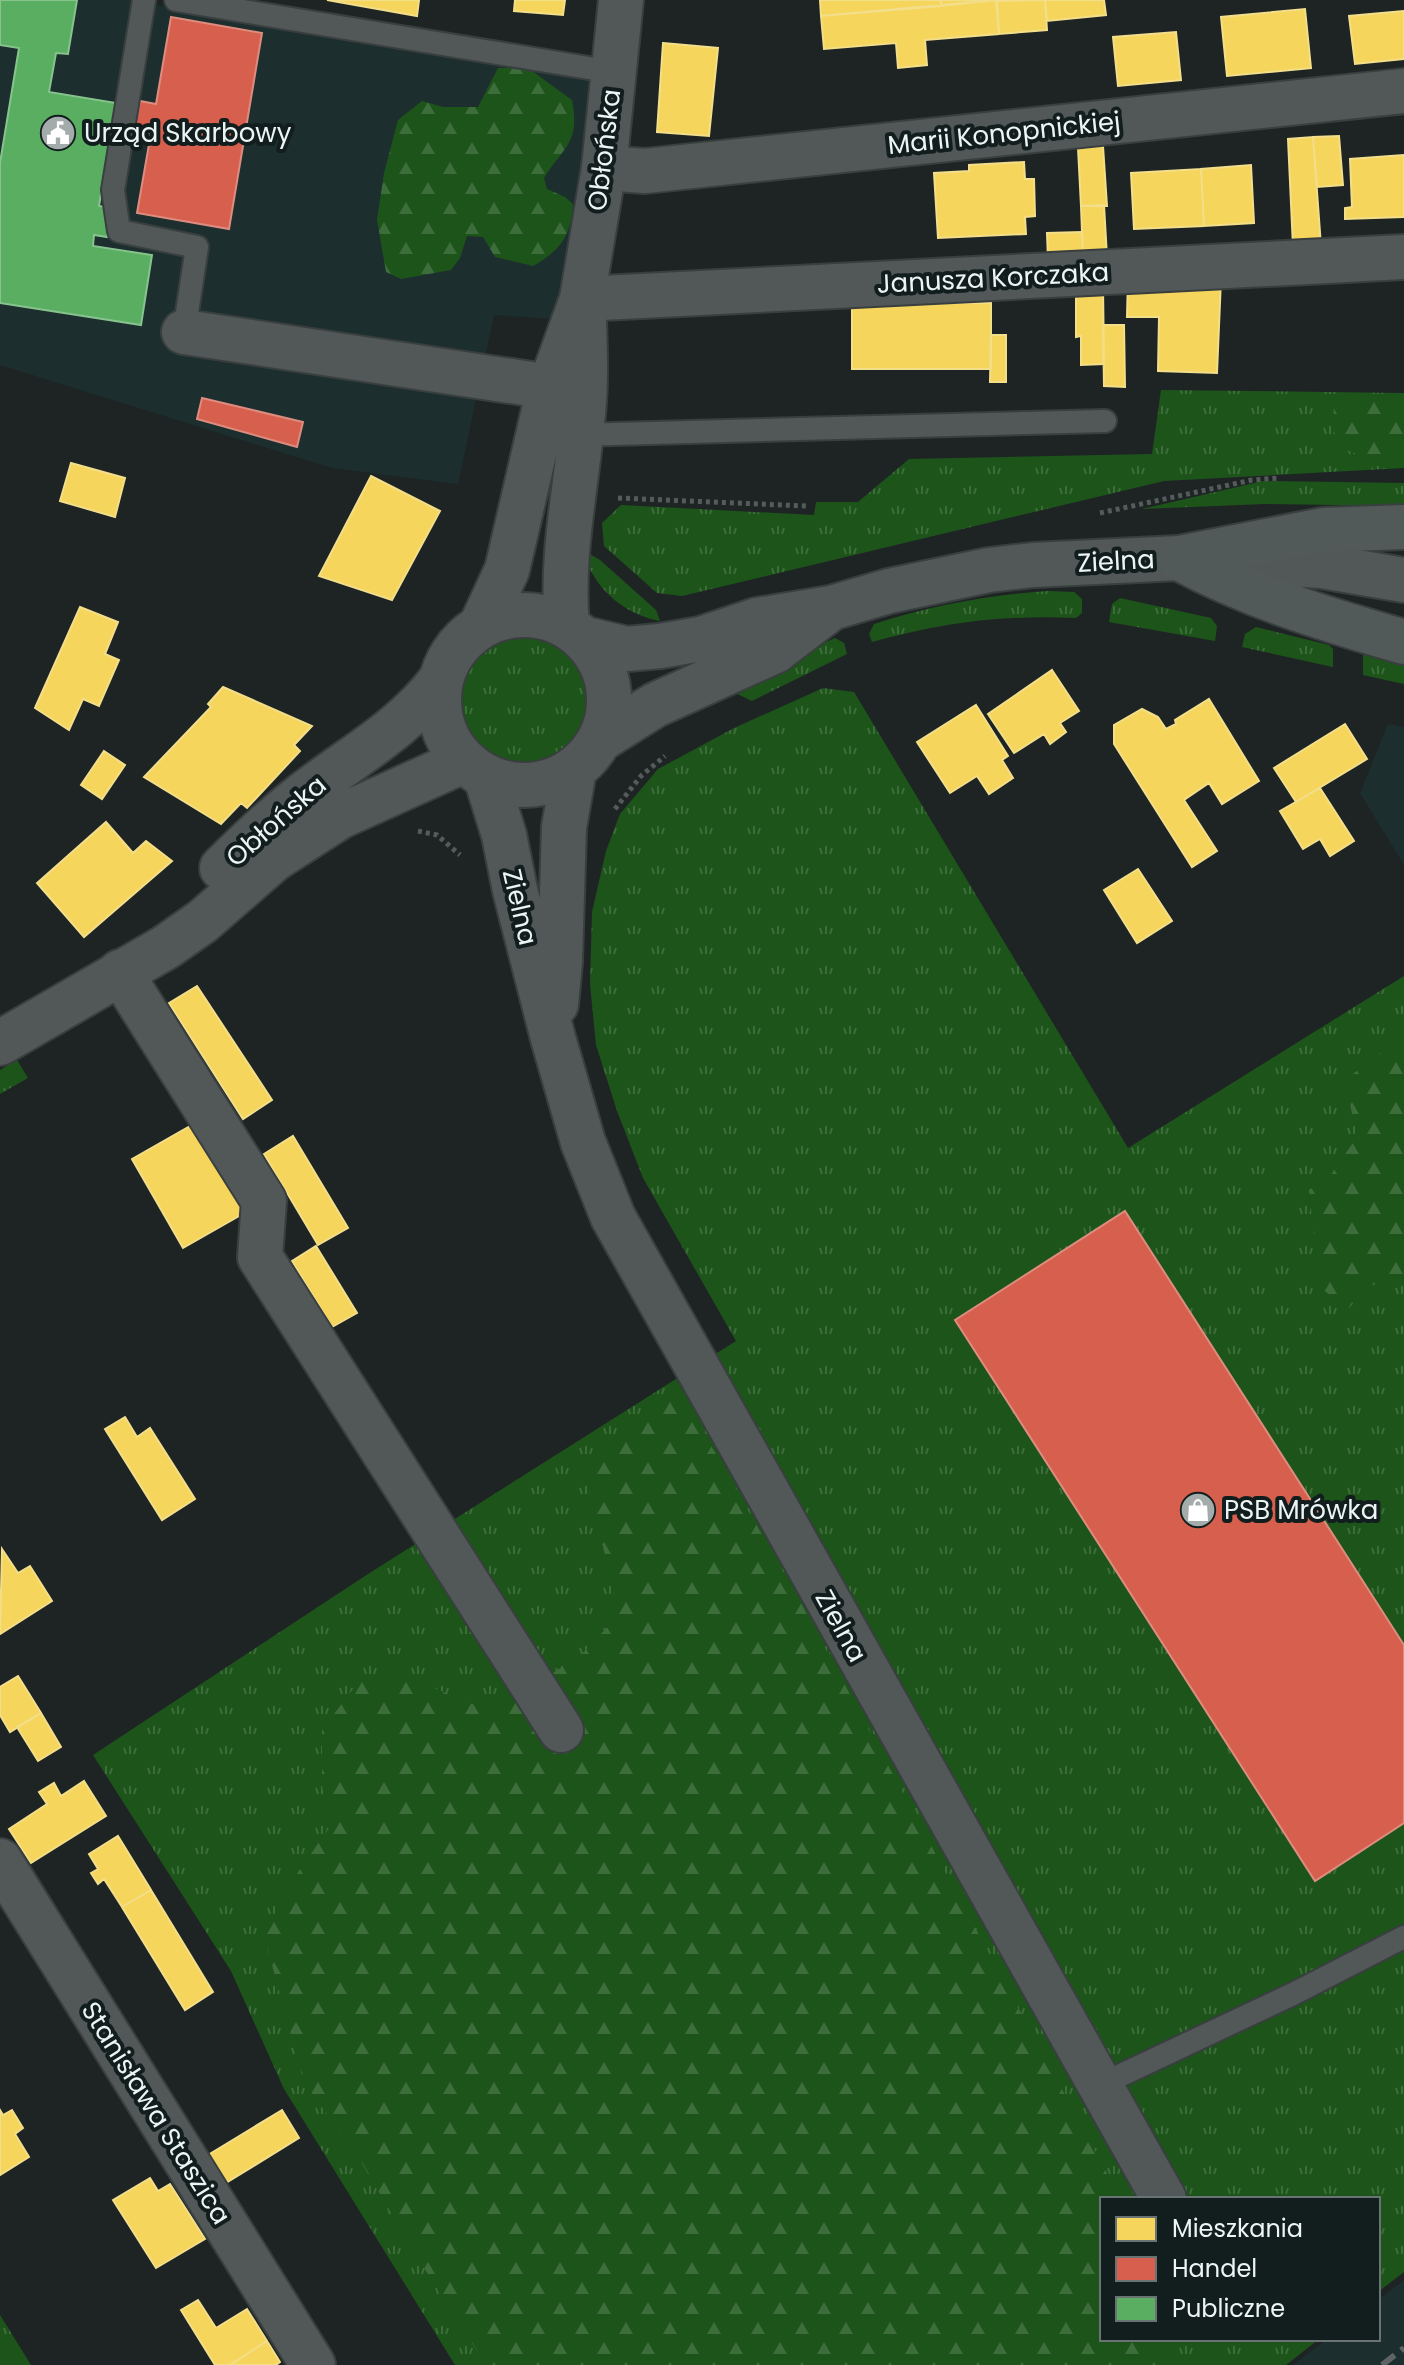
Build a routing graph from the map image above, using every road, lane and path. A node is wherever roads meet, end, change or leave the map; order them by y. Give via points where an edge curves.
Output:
1 (144, 0) edge
2 (176, 0) edge
3 (621, 0) edge
4 (613, 72) junction
5 (1404, 91) edge
6 (604, 168) junction
7 (1404, 257) edge
8 (582, 299) junction
9 (184, 332) joint
10 (567, 389) junction
11 (1105, 421) dead end
12 (559, 435) junction
13 (612, 498) dead end
14 (806, 506) dead end
15 (1404, 527) edge
16 (1179, 558) junction
17 (1404, 580) edge
18 (831, 608) junction
19 (481, 626) junction
20 (576, 633) junction
21 (1404, 642) edge
22 (441, 680) junction
23 (668, 754) dead end
24 (587, 755) junction
25 (474, 769) junction
26 (612, 815) dead end
27 (414, 830) dead end
28 (463, 858) dead end
29 (120, 972) junction
30 (553, 1038) junction
31 (0, 1043) edge
32 (561, 1730) dead end
33 (0, 1861) edge
34 (1404, 1937) edge
35 (1100, 2085) junction
36 (1163, 2197) edge
37 (313, 2365) edge

1 - 9 lane via 113,190 119,231 197,247
2 - 4 lane
3 - 4 street, Obłońska
4 - 6 street, Obłońska
5 - 6 street, Marii Konopnickiej via 645,171
6 - 8 street, Obłońska
7 - 8 street, Janusza Korczaka
8 - 10 street, Obłońska
9 - 10 street
10 - 12 street, Obłońska
11 - 12 lane
12 - 19 street, Obłońska
12 - 20 street, Obłońska via 568,534 564,600
13 - 14 path
15 - 16 main road via 1323,530
16 - 17 street, Zielna via 1322,566
16 - 18 street, Zielna via 989,570
16 - 21 main road via 1225,583 1301,612
18 - 20 street, Zielna via 757,620 660,646 627,649
18 - 24 street, Zielna via 775,651 655,705
19 - 20 street via 524,615 546,618
19 - 22 street via 449,658
20 - 24 street via 600,661 609,687 608,713
22 - 25 street via 438,709 446,737
22 - 29 street, Obłońska via 421,707 294,802 246,845 146,940
23 - 26 path via 635,783
24 - 25 street via 554,781 531,785 508,785
24 - 30 street, Zielna via 564,827
25 - 29 street, Obłońska via 339,817 274,859 203,921
25 - 30 street, Zielna via 504,835
27 - 28 path via 437,835
29 - 31 street, Obłońska
29 - 32 street via 264,1201 260,1257
30 - 35 street, Zielna via 583,1142 613,1217
33 - 37 street, Stanisława Staszica
34 - 35 lane
35 - 36 street, Zielna

